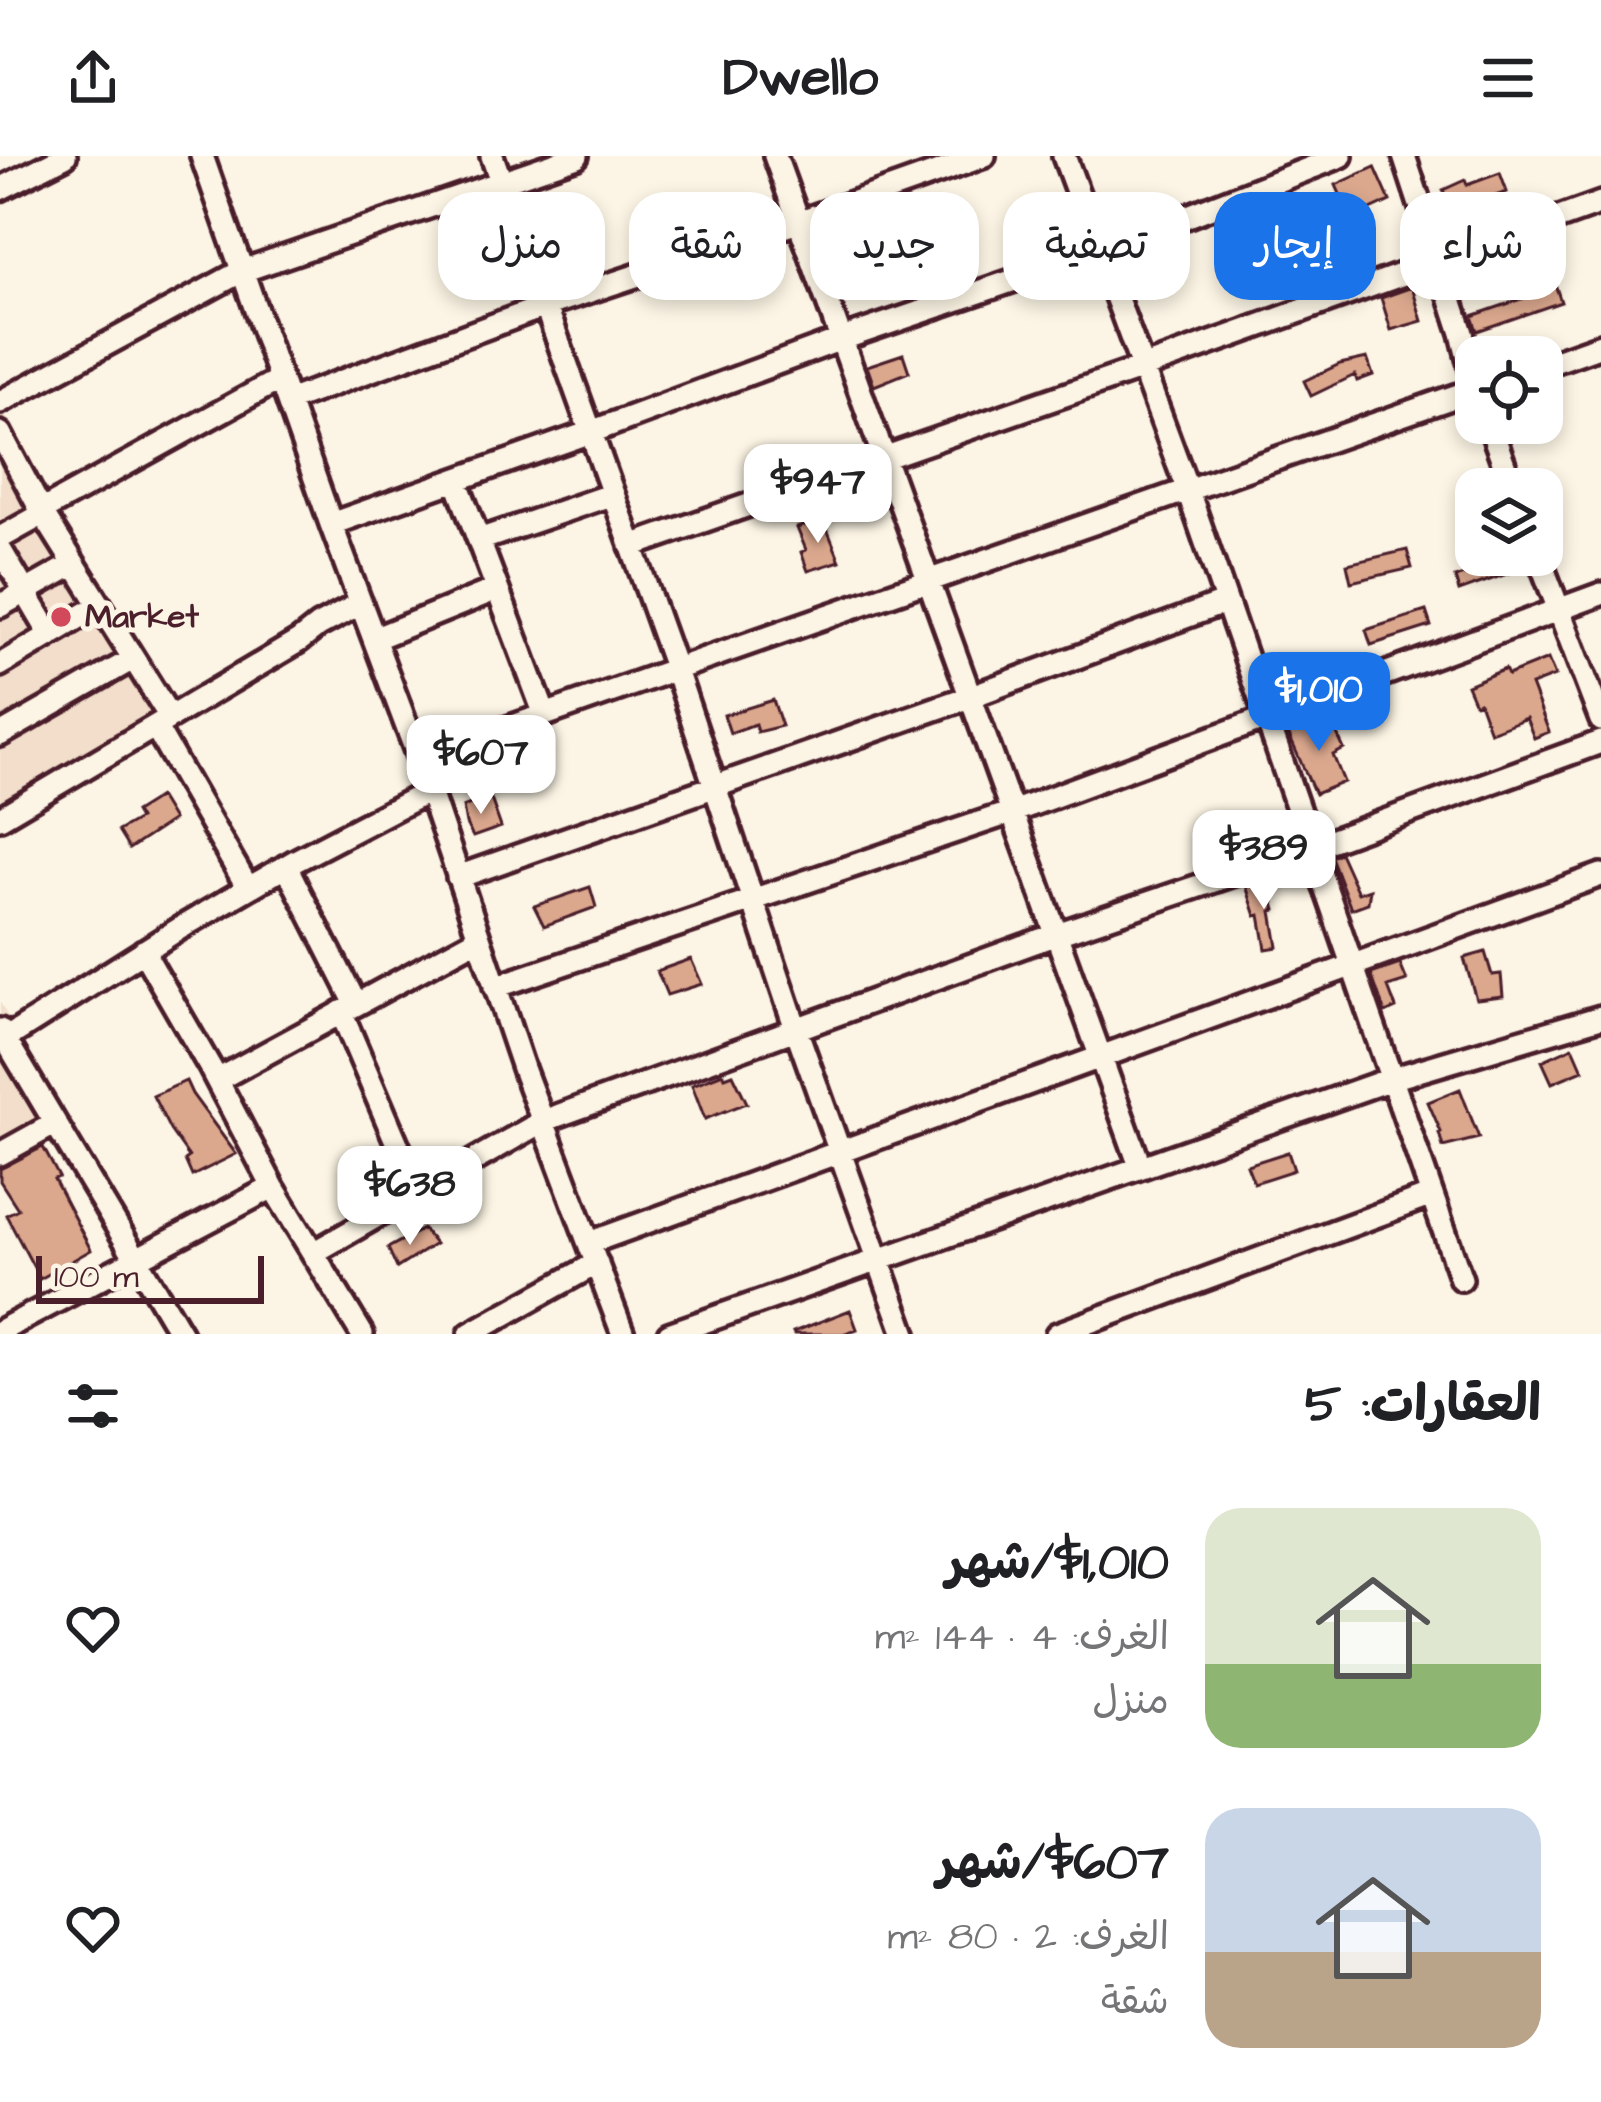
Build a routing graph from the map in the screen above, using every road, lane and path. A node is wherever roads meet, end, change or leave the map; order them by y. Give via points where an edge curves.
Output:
1 (65, 156) edge
2 (202, 156) edge
3 (492, 156) edge
4 (577, 156) edge
5 (775, 156) edge
6 (984, 156) edge
7 (1064, 156) edge
8 (1341, 156) edge
9 (1404, 156) edge
10 (502, 183) junction
11 (0, 189) edge
12 (1077, 192) edge
13 (1416, 192) edge
14 (1601, 203) edge
15 (1190, 215) edge
16 (1566, 215) edge
17 (798, 222) junction
18 (242, 271) junction
19 (1400, 274) edge
20 (1003, 284) edge
21 (1117, 300) edge
22 (1451, 300) edge
23 (545, 306) junction
24 (1463, 336) edge
25 (839, 340) junction
26 (1601, 345) edge
27 (1563, 359) edge
28 (1142, 368) junction
29 (280, 379) junction
30 (1455, 396) edge
31 (288, 401) junction
32 (0, 402) edge
33 (591, 432) junction
34 (0, 433) edge
35 (883, 460) junction
36 (20, 471) junction
37 (456, 480) junction
38 (0, 487) edge
39 (1187, 488) junction
40 (613, 494) junction
41 (42, 512) junction
42 (331, 524) junction
43 (0, 538) edge
44 (479, 540) junction
45 (632, 546) junction
46 (0, 549) edge
47 (74, 564) junction
48 (1546, 576) edge
49 (927, 581) junction
50 (497, 589) junction
51 (24, 592) junction
52 (1601, 594) edge
53 (1226, 602) junction
54 (362, 604) junction
55 (0, 605) edge
56 (100, 605) junction
57 (1558, 609) junction
58 (50, 634) junction
59 (376, 638) junction
60 (134, 659) junction
61 (0, 664) edge
62 (676, 670) junction
63 (969, 697) junction
64 (545, 715) junction
65 (1267, 720) junction
66 (1601, 720) edge
67 (162, 722) junction
68 (0, 735) edge
69 (1601, 742) edge
70 (419, 759) junction
71 (716, 786) junction
72 (429, 791) junction
73 (1012, 812) junction
74 (0, 818) edge
75 (1311, 848) junction
76 (286, 866) junction
77 (1601, 875) edge
78 (458, 877) junction
79 (248, 888) junction
80 (753, 900) junction
81 (1058, 934) junction
82 (479, 938) junction
83 (143, 951) junction
84 (1352, 964) junction
85 (495, 987) junction
86 (349, 1008) junction
87 (1601, 1017) edge
88 (796, 1029) junction
89 (5, 1046) edge
90 (1101, 1056) junction
91 (1391, 1079) junction
92 (217, 1080) junction
93 (543, 1121) junction
94 (54, 1124) junction
95 (842, 1151) junction
96 (0, 1154) edge
97 (1140, 1166) junction
98 (273, 1187) junction
99 (418, 1192) junction
100 (1432, 1195) junction
101 (313, 1253) junction
102 (593, 1253) junction
103 (136, 1258) junction
104 (878, 1259) junction
105 (1461, 1279) dead end
106 (0, 1331) edge
107 (181, 1334) edge
108 (362, 1334) edge
109 (470, 1334) edge
110 (623, 1334) edge
111 (669, 1334) edge
112 (905, 1334) edge
113 (1057, 1334) edge

1 - 11 street
2 - 18 street
3 - 10 street
4 - 10 street
5 - 17 street
6 - 17 street
7 - 12 street
8 - 15 street
9 - 13 street
10 - 18 street
10 - 23 street
14 - 16 street
17 - 23 street
17 - 25 street
18 - 29 street
18 - 32 street
19 - 28 street
20 - 25 street
21 - 28 street
22 - 24 street
23 - 31 street
23 - 33 street
25 - 33 street
25 - 35 street
26 - 27 street
28 - 35 street
28 - 39 street
29 - 31 street
29 - 41 street
30 - 39 street
31 - 42 street
33 - 37 street
33 - 40 street
34 - 36 street
35 - 45 street
35 - 49 street
36 - 38 street
36 - 41 street
37 - 42 street
37 - 44 street
39 - 49 street
39 - 53 street
40 - 44 street
40 - 45 street
41 - 43 street
41 - 47 street
42 - 54 street
44 - 50 street
45 - 62 street
46 - 51 street
47 - 51 street
47 - 56 street
48 - 57 street
49 - 62 street
49 - 63 street
50 - 59 street
50 - 64 street
51 - 55 street
51 - 58 street
52 - 57 street
53 - 63 street
53 - 65 street
54 - 59 street
54 - 67 street
56 - 58 street
56 - 60 street
57 - 65 street
57 - 66 street
58 - 61 street
59 - 70 street
60 - 67 street
60 - 68 street
62 - 64 street
62 - 71 street
63 - 71 street
63 - 73 street
64 - 70 street
65 - 73 street
65 - 75 street
67 - 74 street
67 - 79 street
69 - 75 street
70 - 72 street
71 - 78 street
71 - 80 street
72 - 76 street
72 - 78 street
73 - 80 street
73 - 81 street
75 - 81 street
75 - 84 street
76 - 79 street
76 - 86 street
77 - 84 street
78 - 82 street
79 - 83 street
80 - 85 street
80 - 88 street
81 - 88 street
81 - 90 street
82 - 85 street
82 - 86 street
83 - 89 street
83 - 92 street
84 - 90 street
84 - 91 street
85 - 93 street
86 - 92 street
86 - 99 street
87 - 91 street
88 - 93 street
88 - 95 street
89 - 94 street
90 - 95 street
90 - 97 street
91 - 97 street
91 - 100 street
92 - 98 street
93 - 99 street
93 - 102 street
94 - 96 street
94 - 103 street
95 - 102 street
95 - 104 street
97 - 104 street
98 - 101 street
98 - 103 street
99 - 101 street
100 - 105 street
100 - 113 street
101 - 108 street
102 - 109 street
102 - 110 street
103 - 106 street
103 - 107 street
104 - 111 street
104 - 112 street

